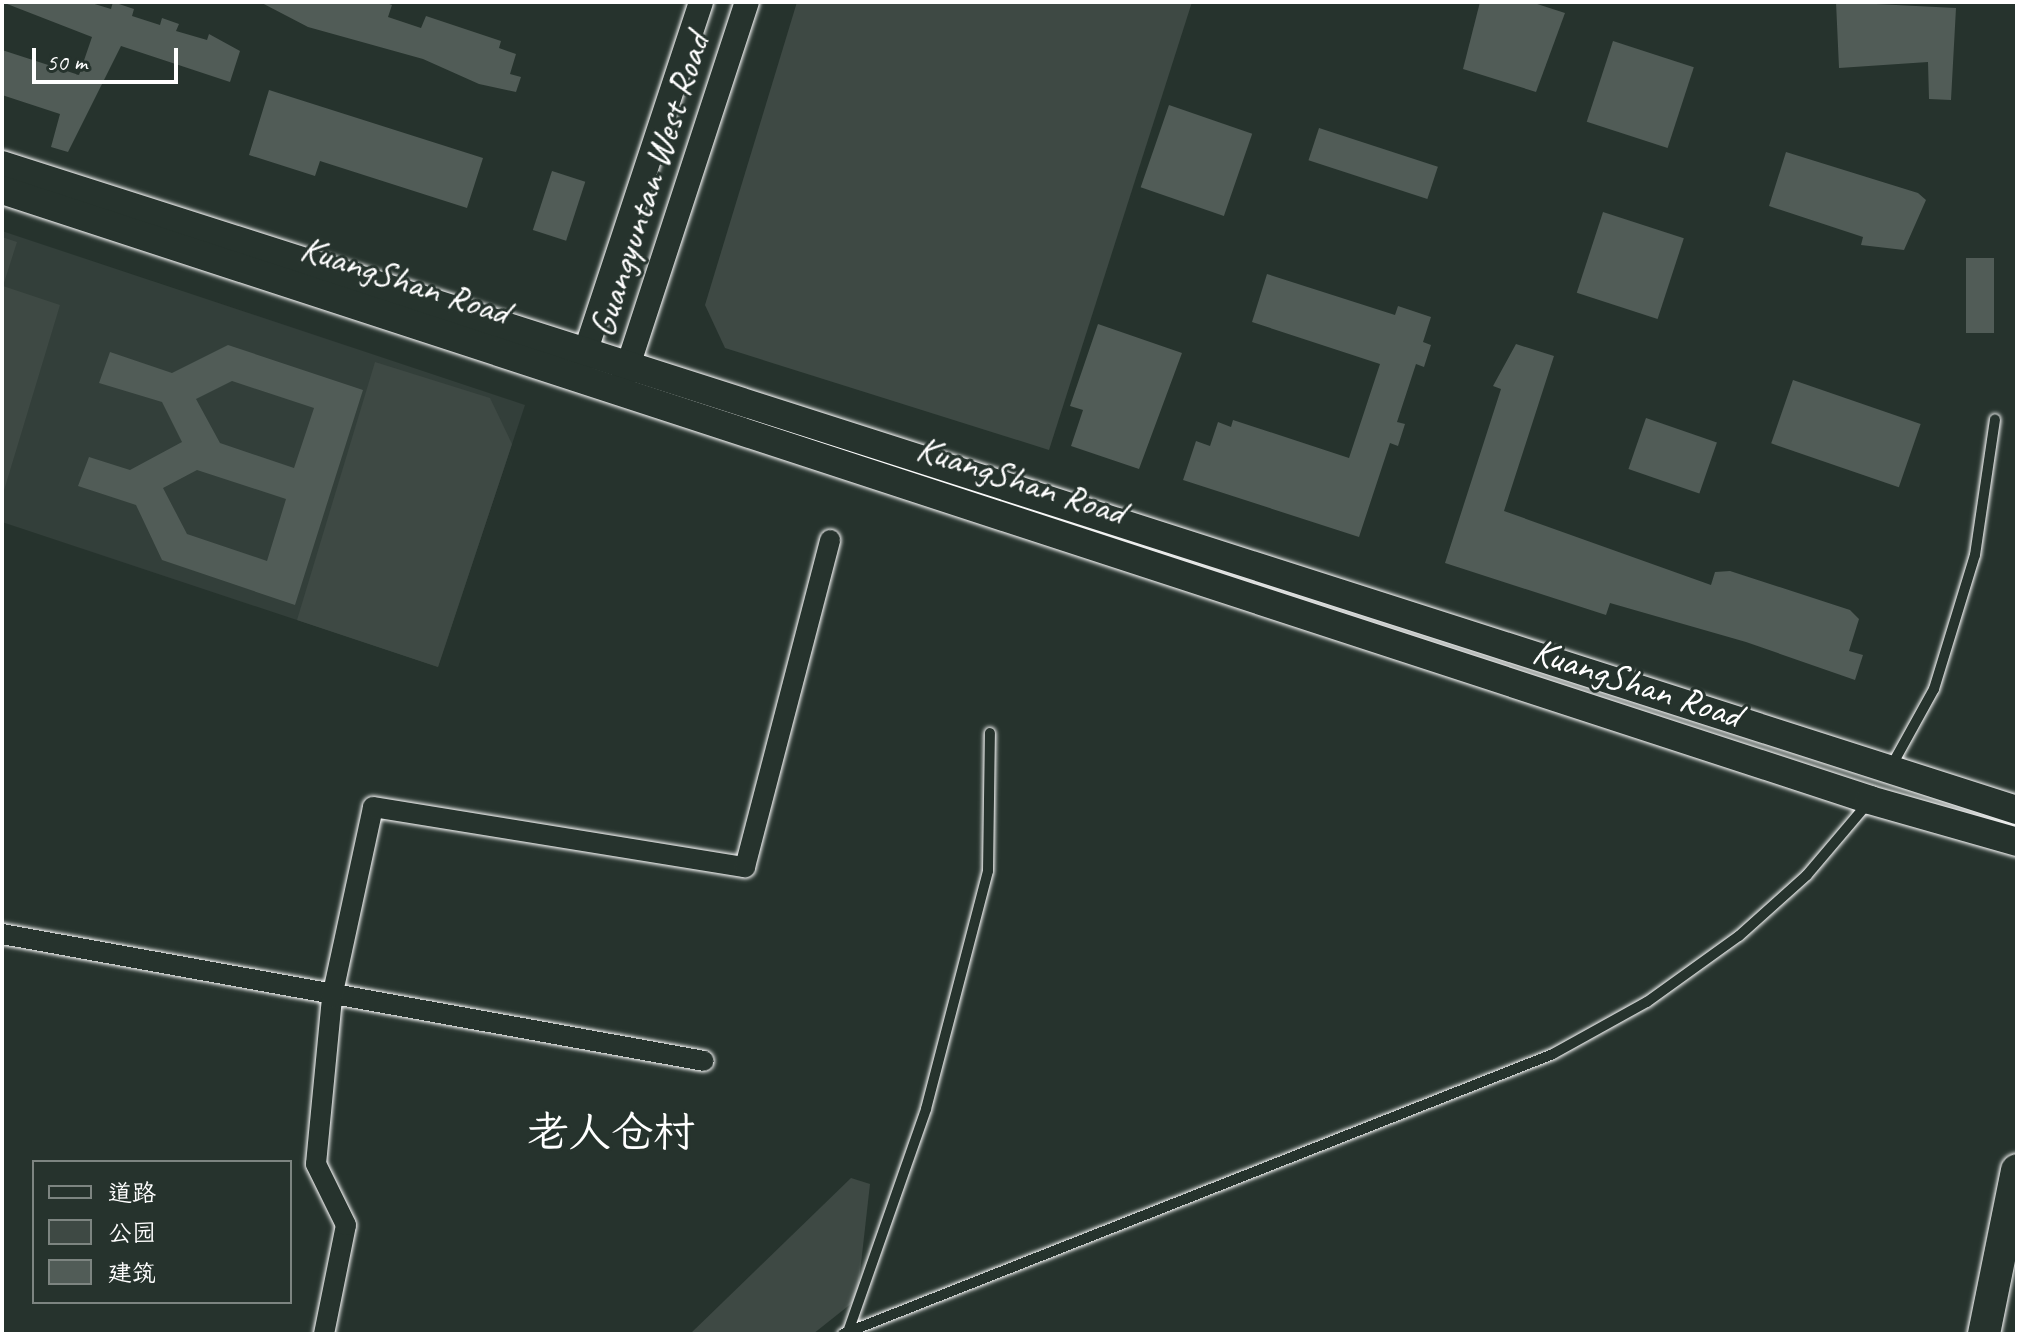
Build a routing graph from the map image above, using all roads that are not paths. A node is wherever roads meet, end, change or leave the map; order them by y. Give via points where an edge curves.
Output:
1 (701, 2) edge
2 (747, 2) edge
3 (2, 165) edge
4 (2, 190) edge
5 (581, 364) junction
6 (624, 378) junction
7 (1995, 419) dead end
8 (830, 540) dead end
9 (990, 733) dead end
10 (1892, 765) junction
11 (1964, 789) junction
12 (2017, 799) edge
13 (1870, 800) junction
14 (2017, 810) edge
15 (1937, 820) junction
16 (2017, 842) edge
17 (2017, 858) edge
18 (2, 934) edge
19 (332, 997) junction
20 (704, 1061) dead end
21 (2017, 1170) edge
22 (846, 1333) edge
23 (324, 1334) edge
24 (1984, 1334) edge

1 - 5 street, Guangyuntan West Road
2 - 6 street, Guangyuntan West Road
3 - 5 main road, KuangShan Road
4 - 5 main road, KuangShan Road
5 - 6 main road, KuangShan Road
6 - 10 main road, KuangShan Road
6 - 13 main road, KuangShan Road
7 - 10 lane via 1970,570 1934,689
8 - 19 street via 745,867 373,807
9 - 22 lane via 988,871 926,1109
10 - 11 main road, KuangShan Road
11 - 12 main road
11 - 14 main road, KuangShan Road
13 - 15 main road, KuangShan Road
13 - 22 lane via 1807,875 1739,936 1647,1002 1553,1054
15 - 16 main road, KuangShan Road
15 - 17 main road
18 - 19 street
19 - 20 street
19 - 23 street via 316,1164 346,1225
21 - 24 main road

